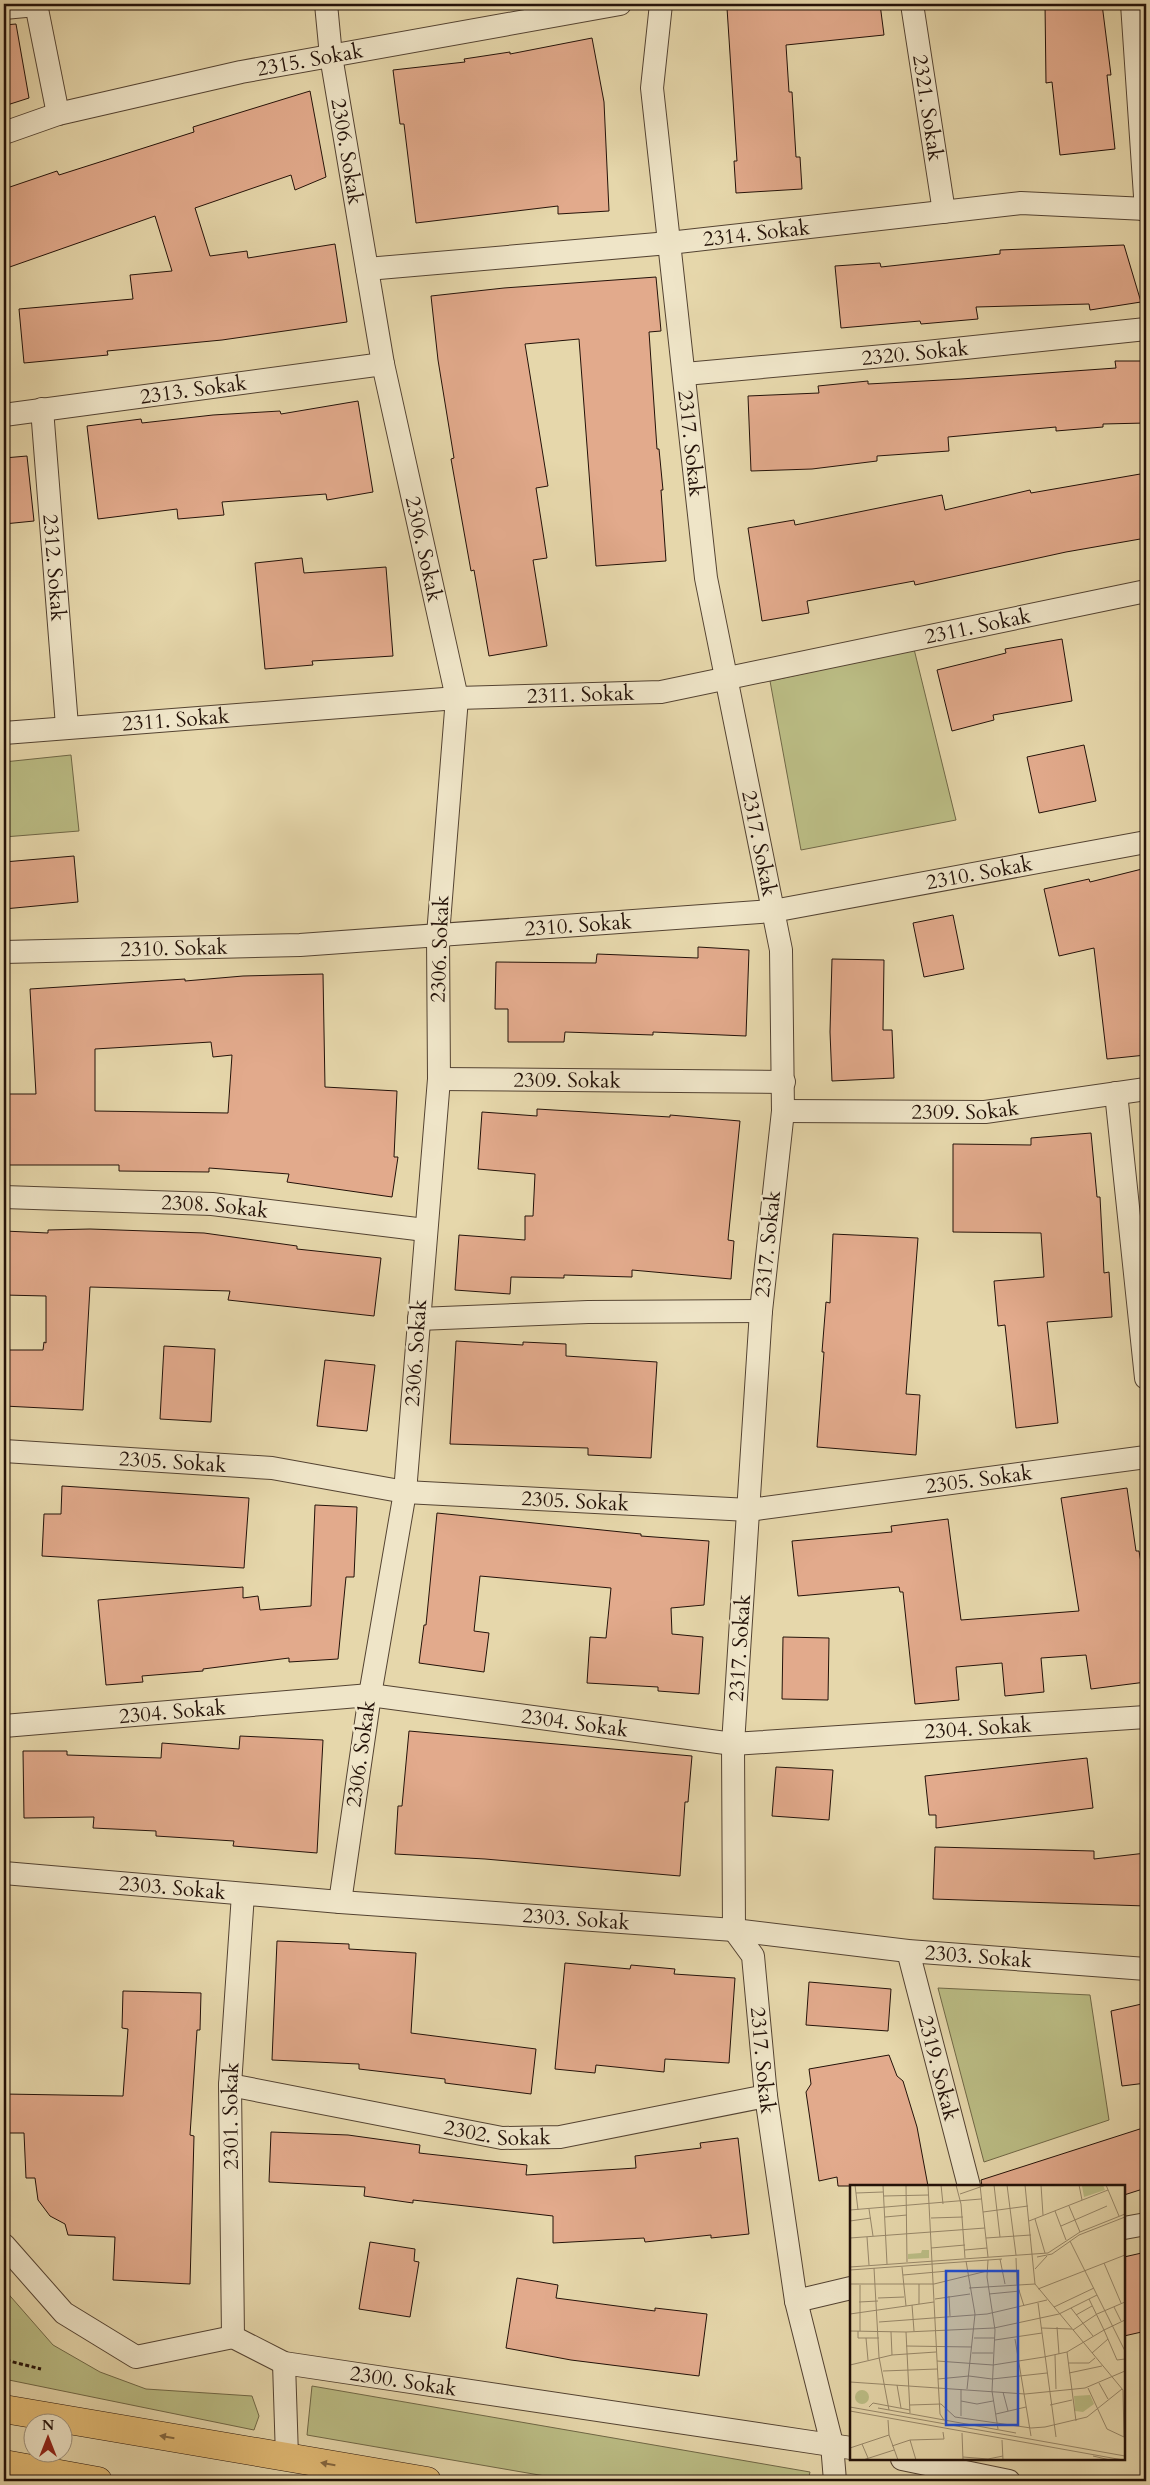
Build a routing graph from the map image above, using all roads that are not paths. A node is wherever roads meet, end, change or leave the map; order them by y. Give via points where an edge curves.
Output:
1 (36, 4) edge
2 (326, 4) edge
3 (620, 4) edge
4 (661, 4) edge
5 (912, 4) edge
6 (1132, 4) edge
7 (4, 8) edge
8 (331, 56) junction
9 (58, 114) junction
10 (4, 133) edge
11 (1146, 209) edge
12 (944, 212) junction
13 (669, 243) junction
14 (367, 269) junction
15 (1146, 329) edge
16 (382, 364) junction
17 (685, 374) junction
18 (42, 409) junction
19 (4, 415) edge
20 (1146, 590) edge
21 (727, 679) junction
22 (457, 698) junction
23 (67, 726) junction
24 (4, 732) edge
25 (1146, 842) edge
26 (773, 911) junction
27 (438, 935) junction
28 (4, 952) edge
29 (439, 1079) junction
30 (784, 1082) junction
31 (1146, 1089) edge
32 (1116, 1093) junction
33 (783, 1111) junction
34 (4, 1197) edge
35 (425, 1230) junction
36 (760, 1311) junction
37 (419, 1319) junction
38 (1146, 1378) edge
39 (4, 1451) edge
40 (1146, 1457) edge
41 (405, 1492) junction
42 (749, 1510) junction
43 (370, 1695) junction
44 (1146, 1717) edge
45 (4, 1726) edge
46 (733, 1744) junction
47 (4, 1873) edge
48 (243, 1894) junction
49 (340, 1902) junction
50 (734, 1930) junction
51 (908, 1951) junction
52 (1146, 1969) edge
53 (230, 2085) junction
54 (766, 2096) junction
55 (969, 2185) edge
56 (1146, 2224) edge
57 (1125, 2228) edge
58 (4, 2245) edge
59 (850, 2288) edge
60 (796, 2301) junction
61 (233, 2338) junction
62 (284, 2363) junction
63 (4, 2409) edge
64 (842, 2446) edge
65 (287, 2457) junction
66 (907, 2460) edge
67 (4, 2464) edge
68 (98, 2481) edge
69 (427, 2481) edge
70 (835, 2481) edge
71 (1009, 2481) edge

1 - 7 street
1 - 9 street
2 - 8 street, 2306. Sokak
3 - 8 street, 2315. Sokak
4 - 13 street, 2317. Sokak via 652,88
5 - 12 street, 2321. Sokak
6 - 11 street
8 - 9 street, 2315. Sokak via 240,72
8 - 14 street, 2306. Sokak
9 - 10 street, 2315. Sokak
11 - 12 street, 2314. Sokak via 1021,203
12 - 13 street, 2314. Sokak
13 - 14 street, 2314. Sokak
13 - 17 street, 2317. Sokak
14 - 16 street, 2306. Sokak
15 - 17 street, 2320. Sokak
16 - 18 street, 2313. Sokak
16 - 22 street, 2306. Sokak
17 - 21 street, 2317. Sokak via 706,578
18 - 19 street, 2313. Sokak
18 - 23 street, 2312. Sokak
20 - 21 street, 2311. Sokak
21 - 22 street, 2311. Sokak via 661,692
21 - 26 street, 2317. Sokak
22 - 23 street, 2311. Sokak
22 - 27 street, 2306. Sokak
23 - 24 street, 2311. Sokak
25 - 26 street, 2310. Sokak
26 - 27 street, 2310. Sokak
26 - 30 street, 2317. Sokak via 781,950
27 - 28 street, 2310. Sokak via 300,946
27 - 29 street, 2306. Sokak
29 - 30 street, 2309. Sokak
29 - 35 street, 2306. Sokak
30 - 33 street, 2317. Sokak
31 - 32 street, 2309. Sokak
32 - 33 street, 2309. Sokak via 985,1112
32 - 38 street
33 - 36 street, 2317. Sokak
34 - 35 street, 2308. Sokak via 212,1204
35 - 37 street, 2306. Sokak
36 - 37 street via 588,1312
36 - 42 street, 2317. Sokak
37 - 41 street, 2306. Sokak
39 - 41 street, 2305. Sokak via 272,1468
40 - 42 street, 2305. Sokak
41 - 42 street, 2305. Sokak
41 - 43 street, 2306. Sokak
42 - 46 street, 2317. Sokak
43 - 45 street, 2304. Sokak
43 - 46 street, 2304. Sokak
43 - 49 street, 2306. Sokak
44 - 46 street, 2304. Sokak
46 - 50 street, 2317. Sokak
47 - 48 street, 2303. Sokak
48 - 49 street, 2303. Sokak
48 - 53 street, 2301. Sokak
49 - 50 street, 2303. Sokak
50 - 51 street, 2303. Sokak
50 - 54 street, 2317. Sokak via 753,1956
51 - 52 street, 2303. Sokak
51 - 55 street, 2319. Sokak
53 - 54 street, 2302. Sokak via 502,2138 560,2136
53 - 61 street, 2301. Sokak
54 - 60 street, 2317. Sokak
56 - 57 street
58 - 61 street via 64,2313 136,2357
59 - 60 street
60 - 64 street, 2317. Sokak
61 - 62 street, 2300. Sokak
62 - 64 street, 2300. Sokak
62 - 65 street
65 -> 63 highway
64 - 70 street, 2317. Sokak
69 -> 65 highway
66 - 71 street
67 - 68 highway

